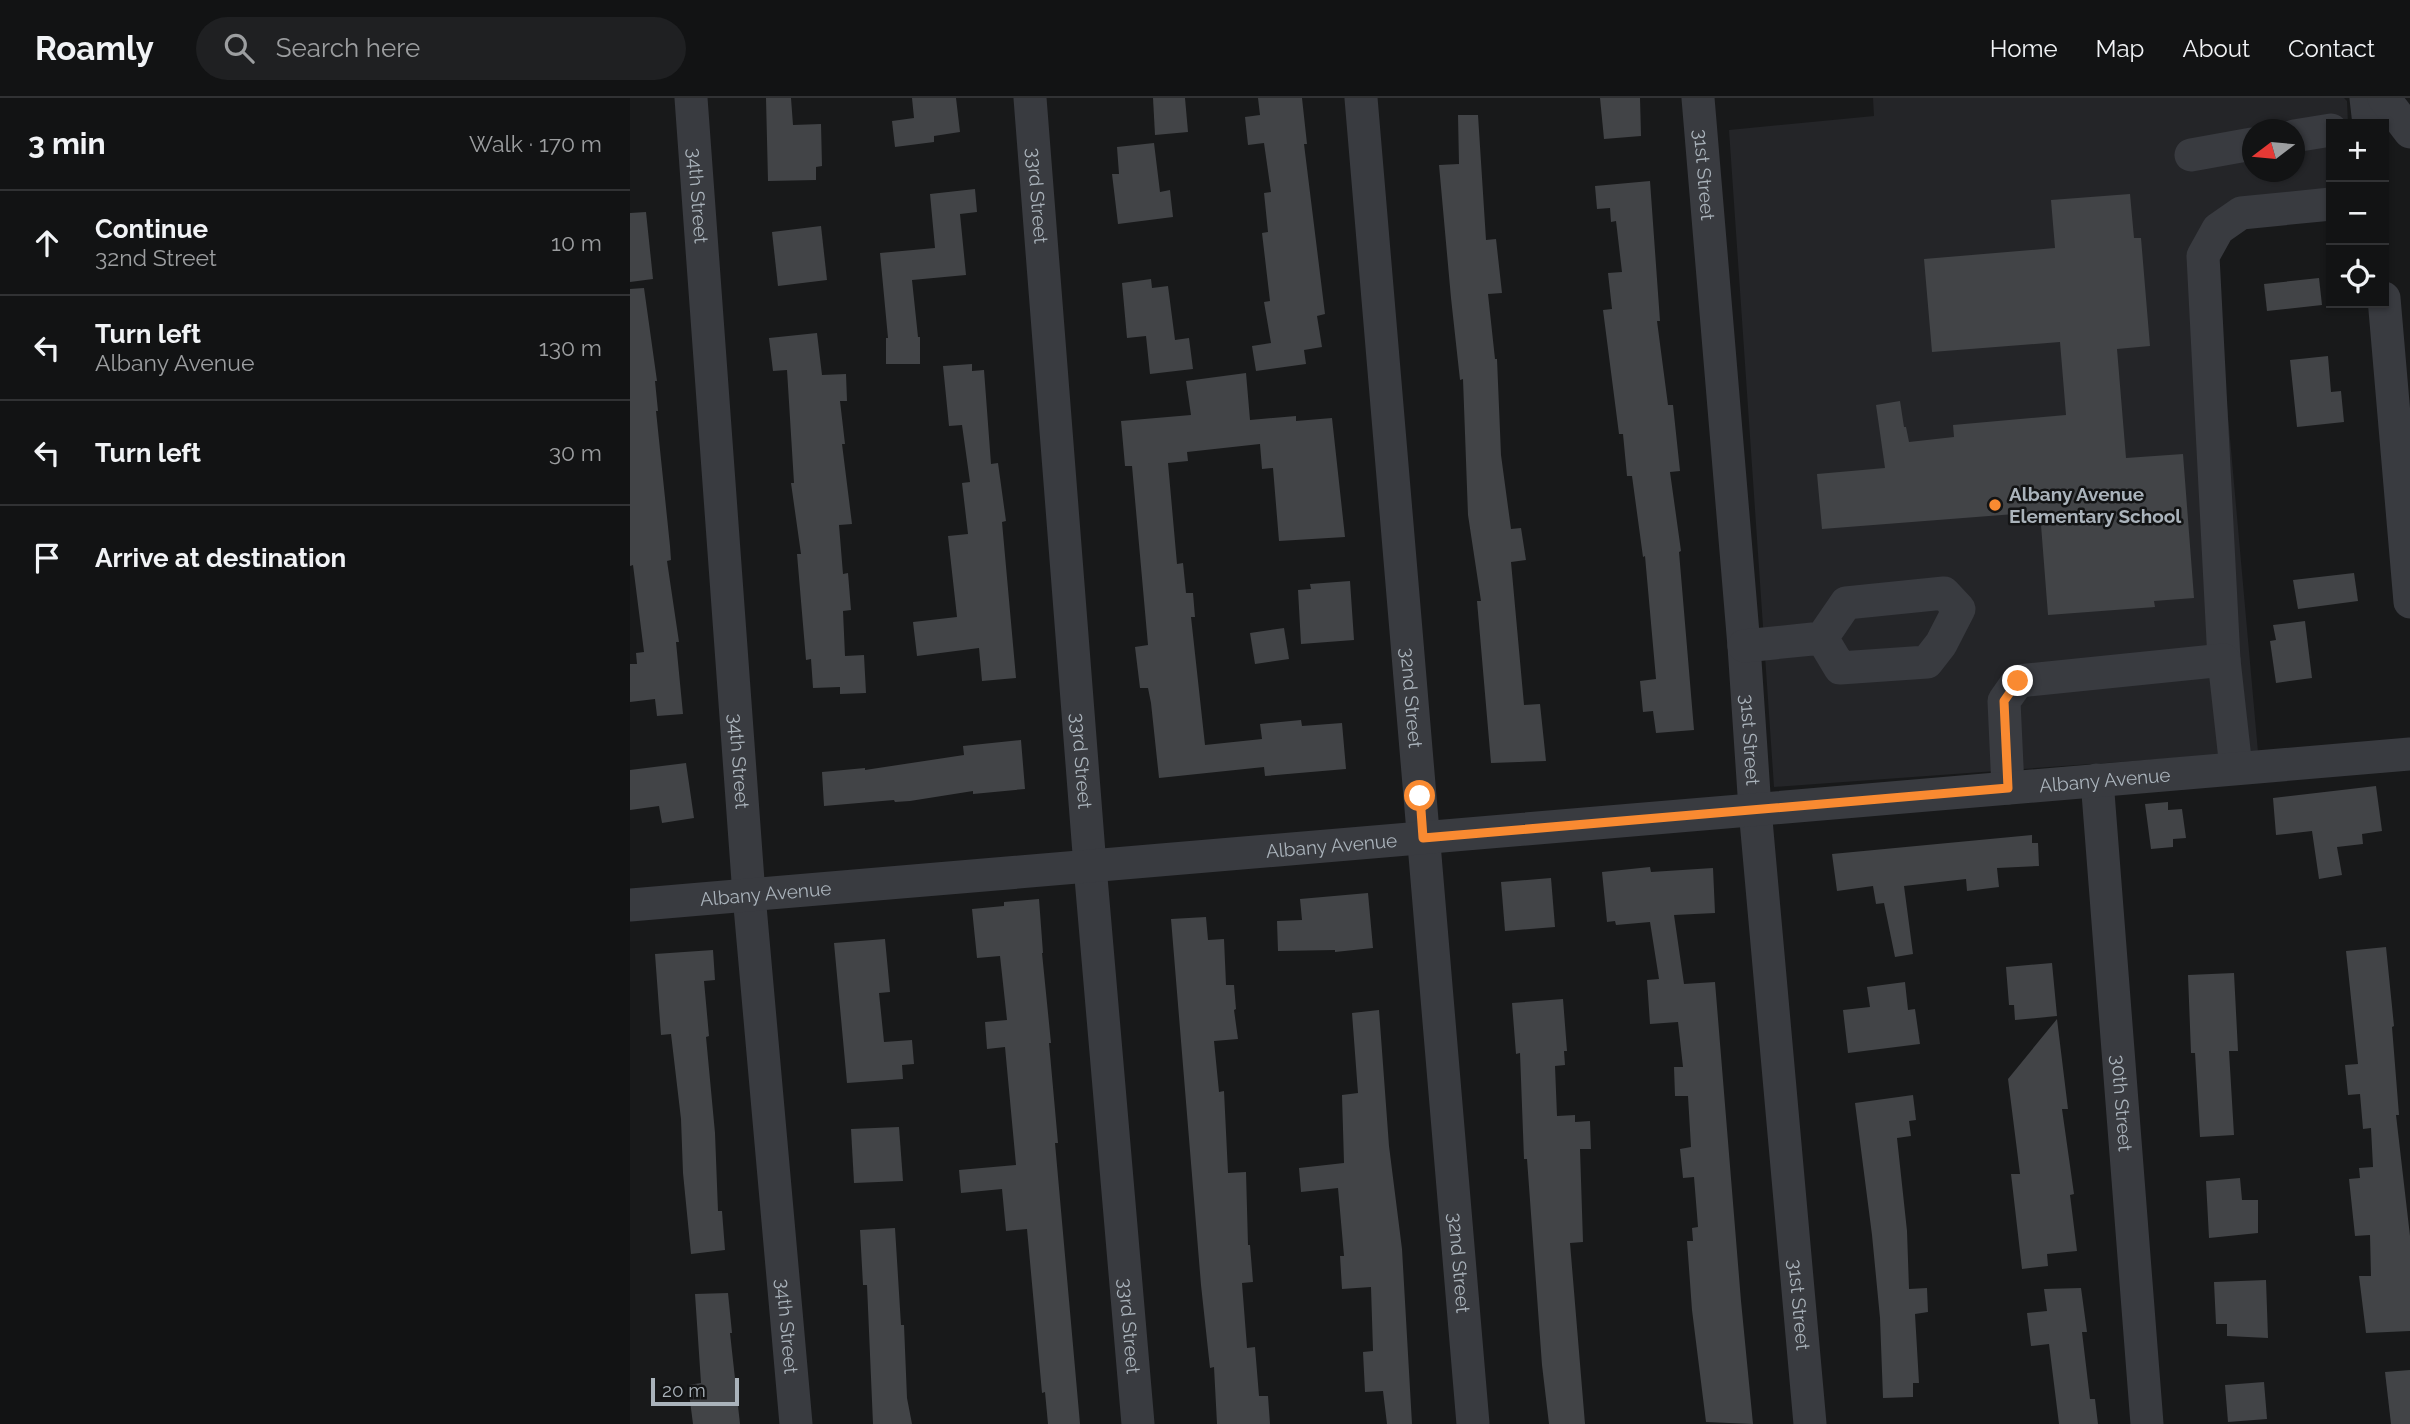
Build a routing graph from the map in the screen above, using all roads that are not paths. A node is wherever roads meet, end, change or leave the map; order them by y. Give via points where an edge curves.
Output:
1 (691, 98) edge
2 (1030, 98) edge
3 (1361, 98) edge
4 (1698, 98) edge
5 (2370, 114) edge
6 (2326, 131) edge
7 (2410, 132) edge
8 (2305, 134) edge
9 (2242, 146) edge
10 (2191, 155) dead end
11 (2326, 204) edge
12 (2385, 308) edge
13 (2410, 602) edge
14 (1822, 638) dead end
15 (1744, 646) junction
16 (2224, 660) junction
17 (2410, 754) edge
18 (2236, 768) junction
19 (2097, 780) junction
20 (2008, 788) junction
21 (1755, 809) junction
22 (1423, 838) junction
23 (1090, 866) junction
24 (748, 895) junction
25 (630, 905) edge
26 (796, 1424) edge
27 (1138, 1424) edge
28 (1473, 1424) edge
29 (1810, 1424) edge
30 (2147, 1424) edge

1 - 24 street, 34th Street
2 - 23 street, 33rd Street
3 - 22 street, 32nd Street
4 - 15 street, 31st Street
5 - 7 street
6 - 8 street
9 - 10 street
11 - 16 street via 2241,213 2218,229 2203,256
12 - 13 street
14 - 15 street
15 - 21 street, 31st Street
16 - 18 street
16 - 20 street via 2018,681 2004,701
17 - 18 street, Albany Avenue
18 - 19 street, Albany Avenue
19 - 20 street, Albany Avenue
19 - 30 street, 30th Street
20 - 21 street, Albany Avenue
21 - 22 street, Albany Avenue
21 - 29 street, 31st Street
22 - 23 street, Albany Avenue
22 - 28 street, 32nd Street
23 - 24 street, Albany Avenue
23 - 27 street, 33rd Street
24 - 25 street, Albany Avenue
24 - 26 street, 34th Street

